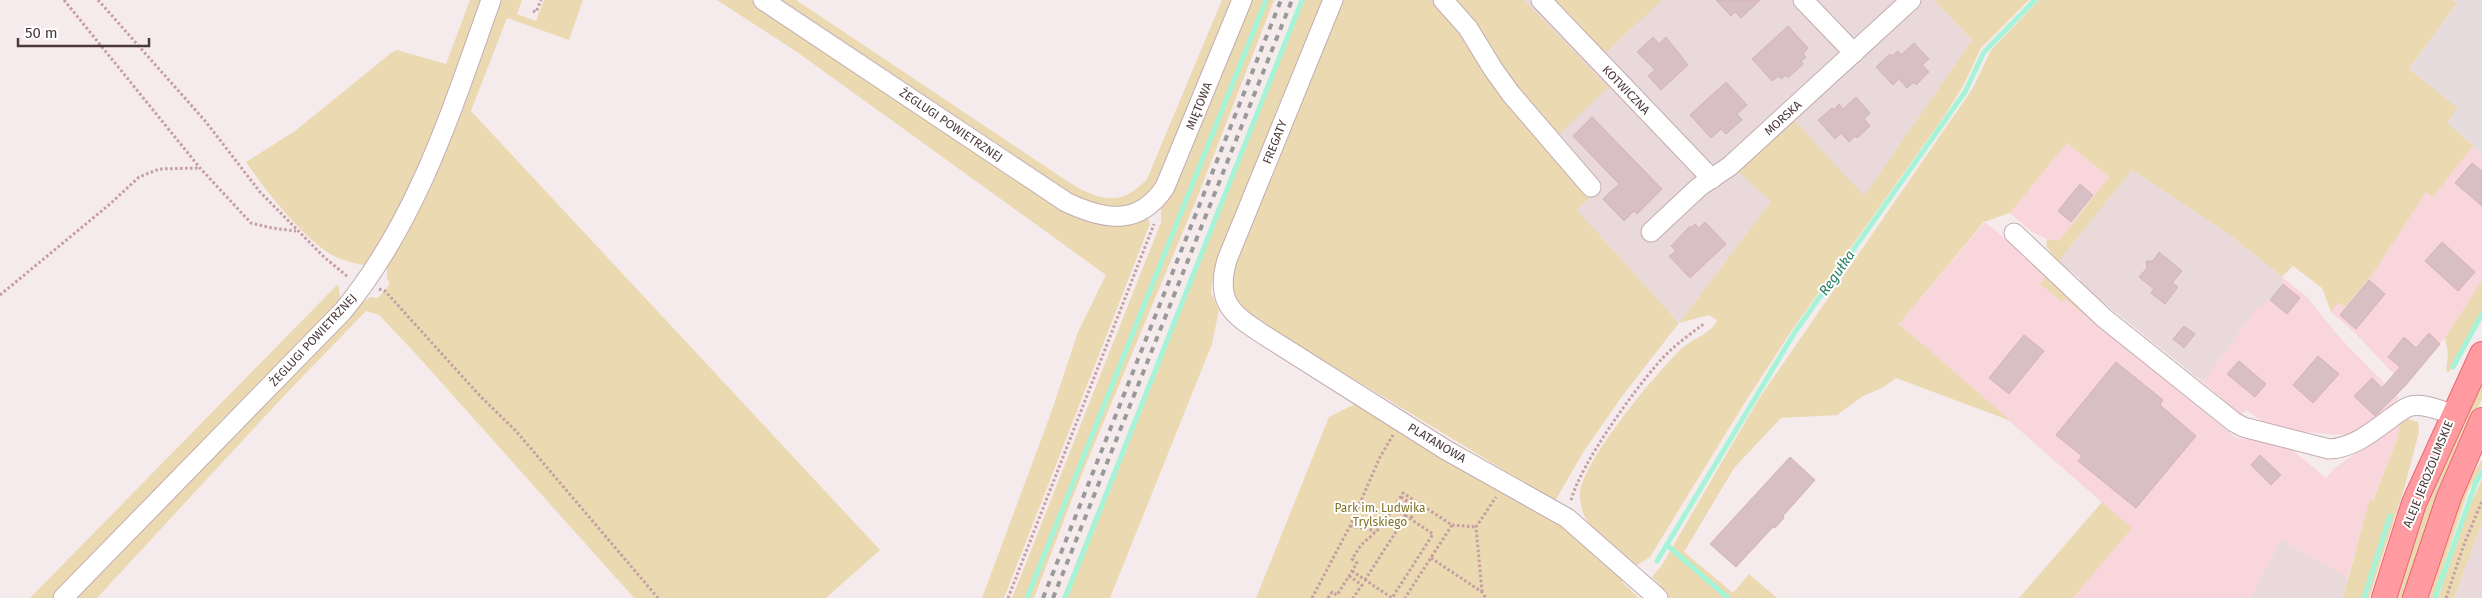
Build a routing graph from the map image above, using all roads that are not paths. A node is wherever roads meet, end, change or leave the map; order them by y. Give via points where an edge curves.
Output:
1 (491, 0) edge
2 (763, 0) edge
3 (1242, 0) edge
4 (1333, 0) edge
5 (1443, 0) edge
6 (1541, 0) edge
7 (1803, 0) edge
8 (1911, 0) edge
9 (1854, 53) junction
10 (1712, 179) junction
11 (1591, 187) dead end
12 (1150, 205) joint
13 (1651, 232) dead end
14 (2014, 233) dead end
15 (1222, 286) joint
16 (2482, 354) edge
17 (2453, 414) junction
18 (2482, 420) edge
19 (63, 598) edge
20 (1658, 598) edge
21 (2384, 598) edge
22 (2415, 598) edge

1 - 19 street, ŻEGLUGI POWIETRZNEJ via 429,168 405,218 365,284 343,311
2 - 12 street, ŻEGLUGI POWIETRZNEJ via 1066,202 1110,217 1131,215
3 - 12 street, MIĘTOWA via 1169,180
4 - 15 street, FREGATY via 1227,260
5 - 11 street via 1468,28 1511,94
6 - 10 street, KOTWICZNA
7 - 9 street
8 - 9 street, MORSKA
9 - 10 street, MORSKA
10 - 13 street, MORSKA
14 - 17 street via 2104,318 2243,427 2329,449 2341,449 2411,406
15 - 20 street, PLATANOWA via 1227,304 1242,321 1402,422 1566,518
16 - 17 main road, ALEJE JEROZOLIMSKIE
17 - 21 main road, ALEJE JEROZOLIMSKIE via 2414,503
18 - 22 main road via 2449,497

